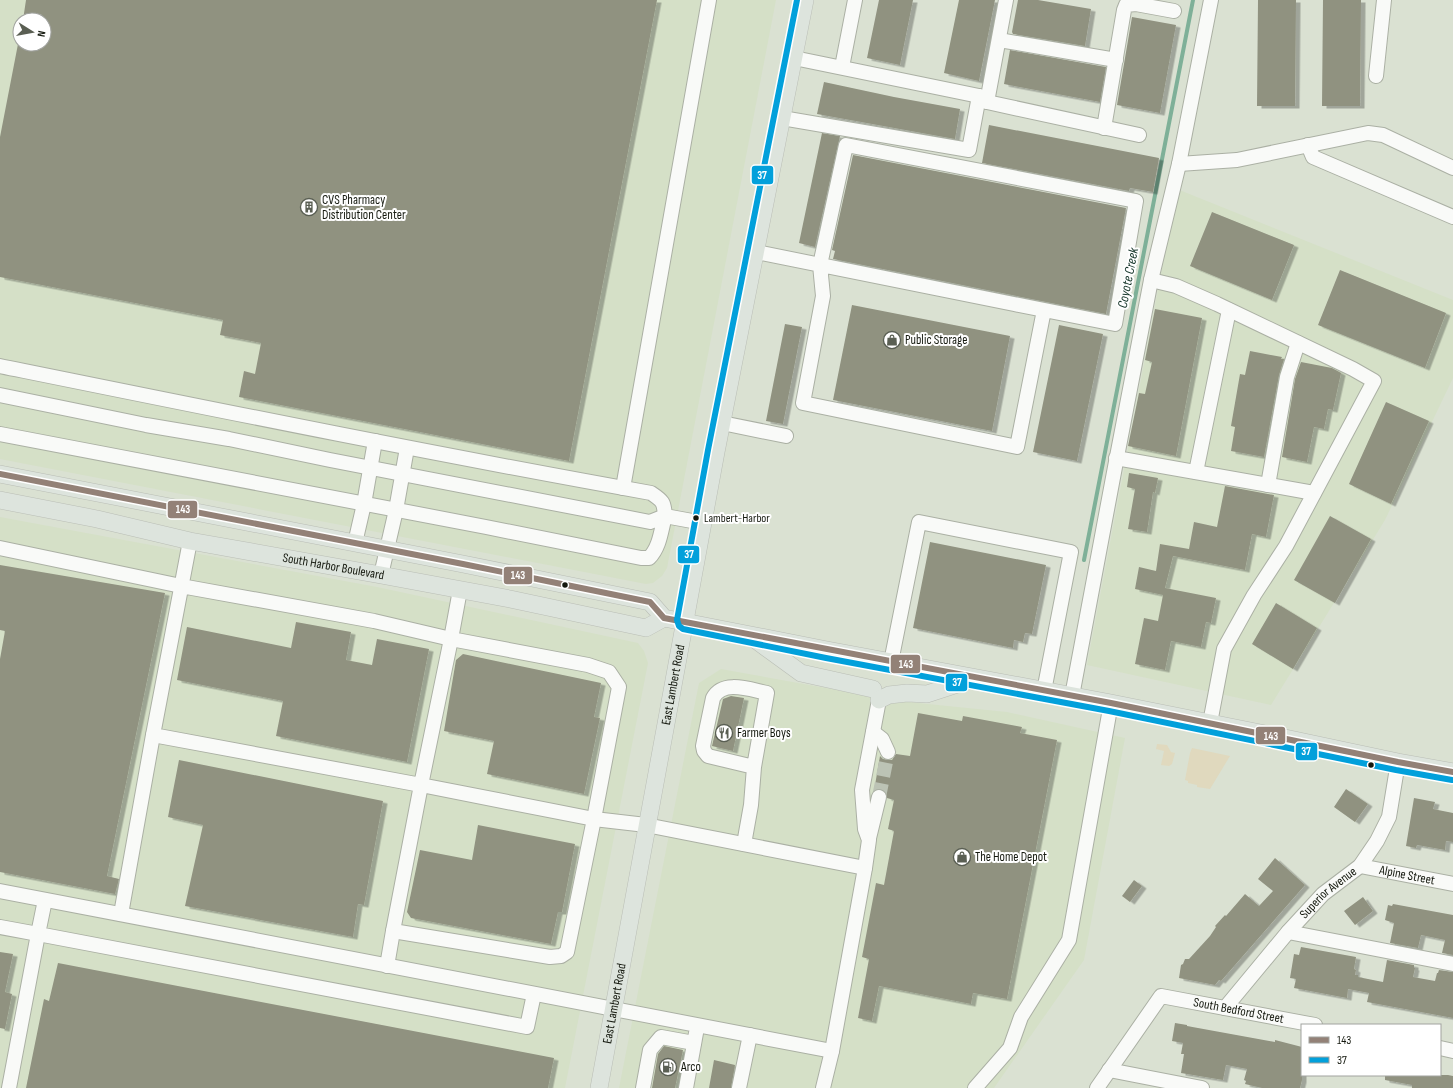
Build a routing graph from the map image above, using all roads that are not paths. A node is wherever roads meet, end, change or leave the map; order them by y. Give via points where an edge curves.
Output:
1 (709, 0) edge
2 (805, 0) edge
3 (855, 0) edge
4 (1006, 0) edge
5 (1211, 0) edge
6 (1384, 0) edge
7 (1174, 11) dead end
8 (999, 40) junction
9 (794, 58) junction
10 (1116, 60) junction
11 (842, 67) junction
12 (1376, 76) dead end
13 (983, 99) junction
14 (782, 118) junction
15 (1104, 128) junction
16 (1139, 135) dead end
17 (1308, 145) junction
18 (1179, 164) junction
19 (1453, 168) edge
20 (1453, 216) edge
21 (756, 252) junction
22 (820, 265) junction
23 (1151, 280) junction
24 (1044, 310) junction
25 (1229, 310) junction
26 (1298, 343) junction
27 (0, 366) edge
28 (0, 395) edge
29 (722, 423) junction
30 (0, 434) edge
31 (786, 436) dead end
32 (375, 441) junction
33 (407, 448) junction
34 (1116, 458) junction
35 (370, 468) junction
36 (1196, 472) junction
37 (0, 474) edge
38 (402, 474) junction
39 (1268, 485) junction
40 (623, 488) junction
41 (1314, 493) junction
42 (0, 500) edge
43 (364, 504) junction
44 (396, 510) junction
45 (665, 516) junction
46 (703, 523) junction
47 (190, 541) junction
48 (355, 543) junction
49 (0, 548) edge
50 (387, 549) junction
51 (381, 574) junction
52 (181, 586) junction
53 (460, 590) junction
54 (664, 618) junction
55 (684, 621) junction
56 (748, 634) junction
57 (452, 639) junction
58 (891, 662) junction
59 (976, 678) junction
60 (1044, 691) junction
61 (876, 695) junction
62 (1072, 696) junction
63 (1112, 703) junction
64 (1210, 723) junction
65 (873, 732) junction
66 (153, 735) junction
67 (888, 752) tunnel mouth
68 (1398, 762) junction
69 (754, 766) junction
70 (1453, 772) edge
71 (422, 785) junction
72 (879, 797) tunnel mouth
73 (594, 818) junction
74 (646, 825) junction
75 (869, 840) junction
76 (744, 844) junction
77 (1360, 866) junction
78 (865, 868) junction
79 (1453, 884) edge
80 (0, 891) edge
81 (45, 900) junction
82 (120, 914) junction
83 (0, 927) edge
84 (393, 931) junction
85 (1288, 932) junction
86 (38, 934) junction
87 (1453, 964) edge
88 (387, 966) junction
89 (534, 994) junction
90 (1225, 1008) junction
91 (613, 1010) junction
92 (1310, 1024) edge
93 (698, 1025) junction
94 (750, 1035) junction
95 (694, 1043) junction
96 (1441, 1048) edge
97 (832, 1051) junction
98 (1453, 1051) edge
99 (1109, 1070) junction
100 (9, 1088) edge
101 (598, 1088) edge
102 (643, 1088) edge
103 (686, 1088) edge
104 (739, 1088) edge
105 (823, 1088) edge
106 (975, 1088) edge
107 (1097, 1088) edge
108 (1202, 1088) edge

1 - 40 street
2 - 9 main road, East Lambert Road
3 - 11 street
4 - 8 street
5 - 18 street
6 - 12 street
7 - 10 street via 1136,4 1126,5
8 - 10 street
8 - 13 street
9 - 11 street
9 - 14 main road, East Lambert Road
10 - 15 street
11 - 13 street
13 - 14 street via 968,150
13 - 15 street
14 - 21 main road, East Lambert Road
15 - 16 street
17 - 18 street via 1237,160
17 - 19 street via 1368,133 1383,135
17 - 20 street via 1313,157
18 - 23 street
21 - 22 street
21 - 29 main road, East Lambert Road
22 - 24 street
22 - 24 street via 823,296 803,403 1017,447
22 - 24 street via 846,145 1136,201 1115,324
23 - 25 street via 1176,286
23 - 34 street
25 - 26 street
25 - 36 street
26 - 39 street via 1287,377
26 - 41 street via 1374,381
27 - 32 street
28 - 35 street
29 - 31 street
29 - 46 main road, East Lambert Road
30 - 43 street
32 - 33 street
32 - 35 street
33 - 38 street
33 - 40 street
34 - 36 street
34 - 62 street
35 - 38 street
35 - 43 street
36 - 39 street
37 - 48 main road, South Harbor Boulevard
38 - 44 street
38 - 45 street via 650,522
39 - 41 street
40 - 45 street via 651,493 664,505
41 - 64 street via 1286,546 1254,595 1224,649
42 - 47 main road, South Harbor Boulevard
43 - 44 street
43 - 48 street
44 - 45 street via 641,558 650,558 654,554
44 - 50 street
45 - 46 street
46 - 55 main road, East Lambert Road
47 - 51 main road, South Harbor Boulevard
47 - 52 street
48 - 50 main road, South Harbor Boulevard
49 - 52 street
50 - 51 street
50 - 54 main road, South Harbor Boulevard via 650,602
51 - 53 main road, South Harbor Boulevard
52 - 57 street via 374,621
52 - 66 street
53 - 54 main road, South Harbor Boulevard via 646,628
53 - 57 street
54 - 55 main road
55 - 56 main road
55 - 74 main road, East Lambert Road
56 - 58 main road
56 - 61 main road via 801,673
57 - 71 street
57 - 73 street via 588,665 609,672 619,687
58 - 59 main road
58 - 60 street via 919,522 925,523 1071,552
59 - 60 main road
59 - 61 main road via 927,694
60 - 62 main road
61 - 65 street
62 - 63 main road
63 - 64 main road
63 - 106 street via 1069,940 1020,1017 1010,1048
64 - 68 main road
65 - 67 street via 882,739
65 - 75 street via 862,790 865,829
66 - 71 street
66 - 82 street
68 - 70 main road
68 - 77 street, Superior Avenue via 1390,817
69 - 69 street via 767,693 728,687 718,691 714,698 704,751 708,756
69 - 76 street via 751,806
71 - 73 street
71 - 84 street
72 - 75 street
73 - 74 street
73 - 84 street via 567,952 561,956 550,958
74 - 76 street
74 - 91 main road, East Lambert Road
75 - 78 street
76 - 78 street
77 - 79 street, Alpine Street
77 - 85 street, Superior Avenue via 1323,894
78 - 97 street
80 - 81 street
81 - 82 street
81 - 86 street
82 - 88 street
83 - 86 street
84 - 88 street
85 - 87 street
85 - 90 street, Superior Avenue
86 - 89 street via 528,1026
86 - 100 street
88 - 89 street
89 - 91 street
90 - 92 street, South Bedford Street
90 - 99 street, South Bedford Street via 1161,996
91 - 93 street
91 - 101 main road, East Lambert Road
93 - 94 street
93 - 95 street
94 - 97 street
94 - 104 street
95 - 102 street via 661,1037 650,1050
95 - 103 street
96 - 98 street
97 - 105 street
99 - 107 street
99 - 108 street

